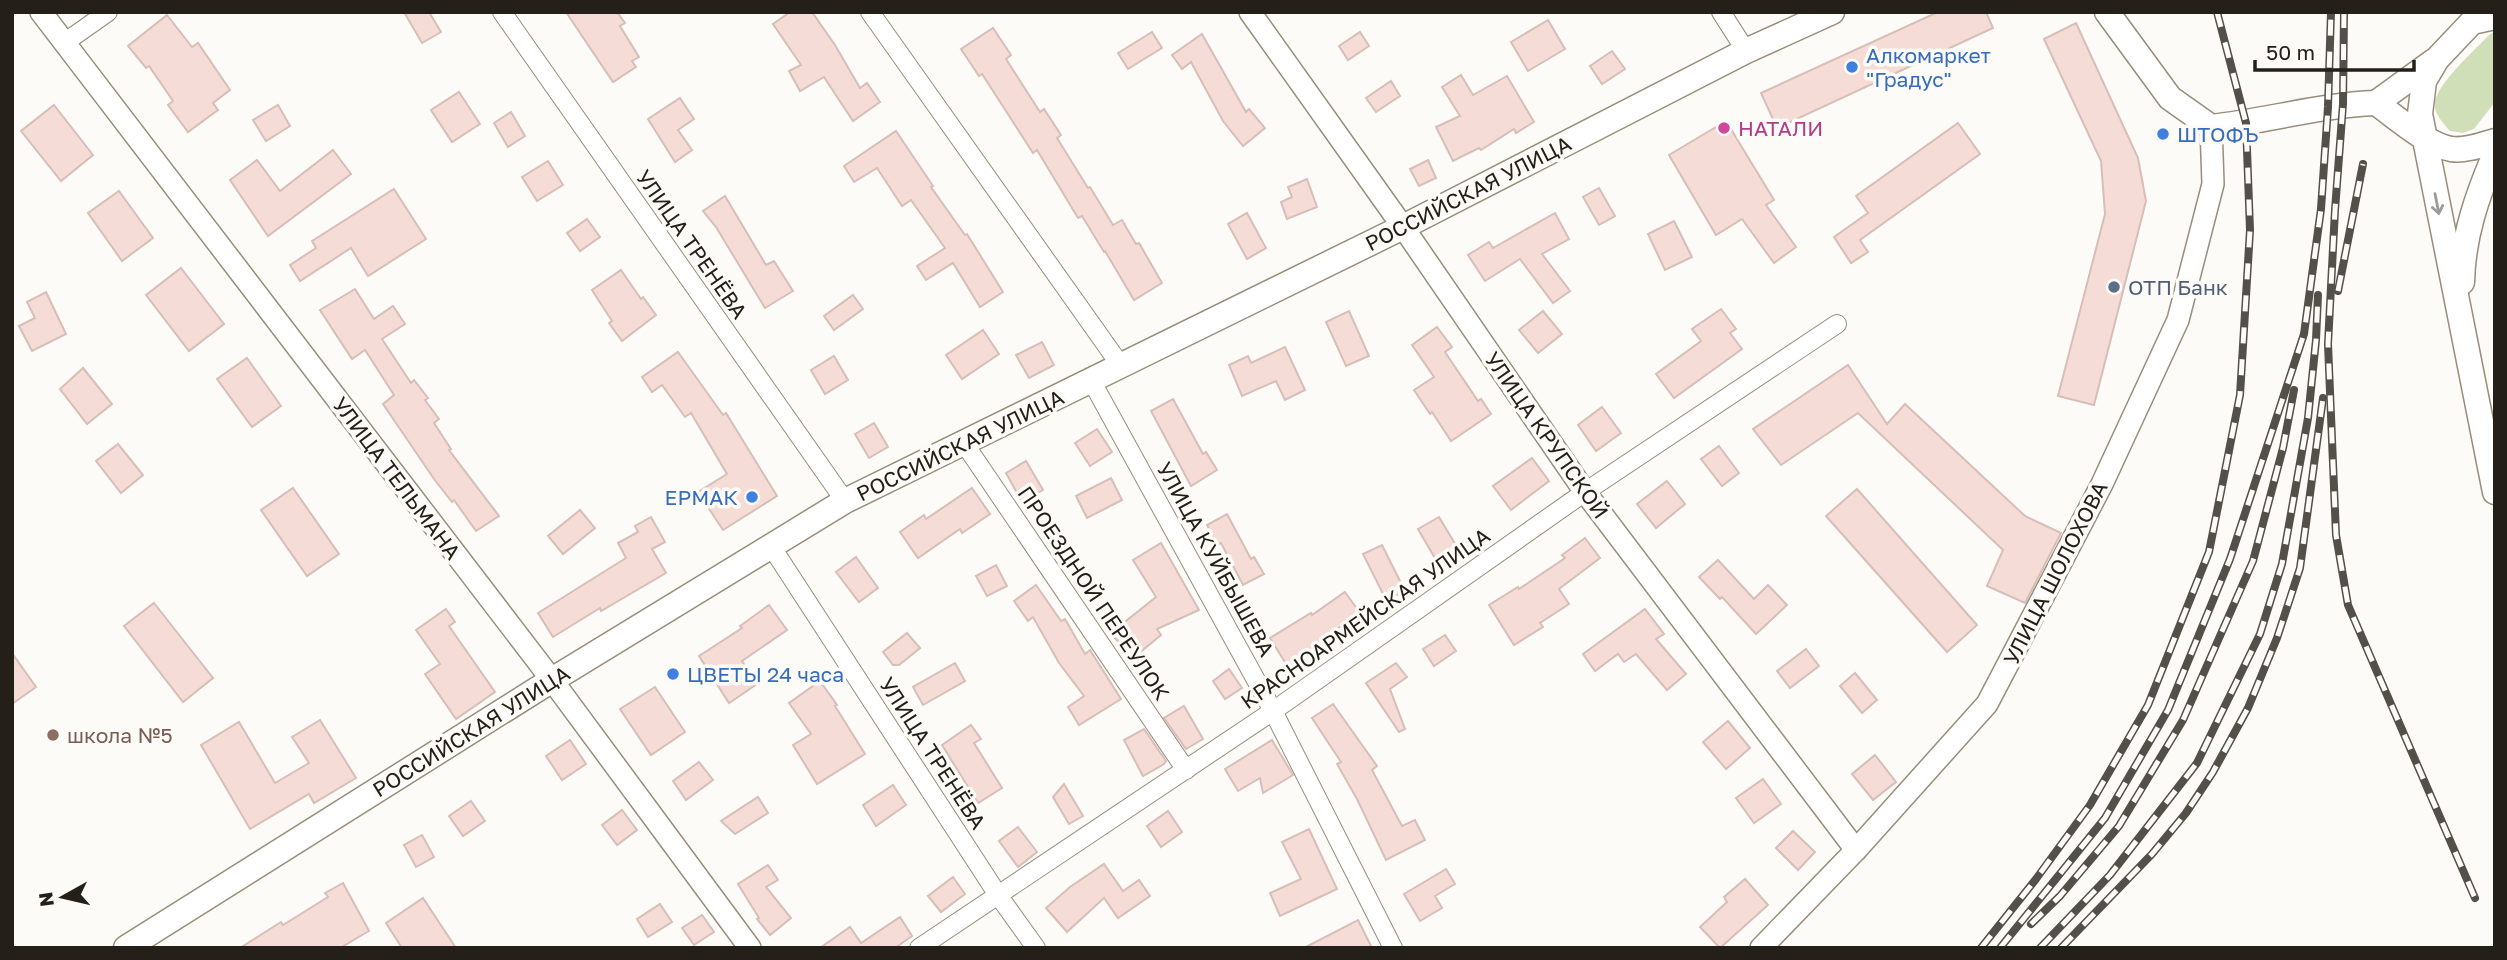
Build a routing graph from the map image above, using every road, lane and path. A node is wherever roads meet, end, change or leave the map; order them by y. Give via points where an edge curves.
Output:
1 (41, 12) edge
2 (108, 12) edge
3 (502, 12) edge
4 (870, 12) edge
5 (1250, 12) edge
6 (1721, 12) edge
7 (1832, 12) edge
8 (2107, 12) edge
9 (2483, 17) edge
10 (65, 43) junction
11 (1746, 51) junction
12 (2437, 59) junction
13 (2376, 103) junction
14 (2211, 127) junction
15 (2424, 137) junction
16 (2495, 141) edge
17 (2495, 154) edge
18 (2488, 187) edge
19 (1402, 227) junction
20 (2460, 318) junction
21 (1836, 324) dead end
22 (1121, 366) junction
23 (1091, 380) junction
24 (964, 443) junction
25 (1585, 492) junction
26 (2495, 492) edge
27 (845, 501) junction
28 (771, 546) junction
29 (552, 680) junction
30 (1273, 711) junction
31 (1186, 770) junction
32 (1856, 850) junction
33 (998, 895) junction
34 (127, 948) edge
35 (750, 948) edge
36 (919, 948) edge
37 (1036, 948) edge
38 (1393, 948) edge
39 (1761, 948) edge

1 - 10 street, УЛИЦА ТЕЛЬМАНА
2 - 10 street
3 - 27 street, УЛИЦА ТРЕНЁВА
4 - 22 street
5 - 19 street, УЛИЦА КРУПСКОЙ
6 - 11 street
7 - 11 main road, РОССИЙСКАЯ УЛИЦА
8 - 14 main road via 2170,98
9 - 12 main road
10 - 29 street, УЛИЦА ТЕЛЬМАНА
11 - 19 main road, РОССИЙСКАЯ УЛИЦА
12 - 13 main road
12 - 15 main road via 2421,96
13 - 14 main road
13 - 15 main road
14 - 32 street, УЛИЦА ШОЛОХОВА via 2213,184 2178,320 2102,484 1987,704
15 - 16 main road via 2451,149
15 -> 20 main road
17 - 18 main road
18 - 20 main road via 2471,215 2463,255
19 - 22 main road, РОССИЙСКАЯ УЛИЦА
19 - 25 street, УЛИЦА КРУПСКОЙ
20 - 26 main road
21 - 25 street, КРАСНОАРМЕЙСКАЯ УЛИЦА
22 - 23 main road, РОССИЙСКАЯ УЛИЦА
23 - 24 main road, РОССИЙСКАЯ УЛИЦА
23 - 30 street, УЛИЦА КУЙБЫШЕВА
24 - 27 main road, РОССИЙСКАЯ УЛИЦА
24 - 31 street, ПРОЕЗДНОЙ ПЕРЕУЛОК
25 - 30 street, КРАСНОАРМЕЙСКАЯ УЛИЦА
25 - 32 street, УЛИЦА КРУПСКОЙ
27 - 28 main road, РОССИЙСКАЯ УЛИЦА
28 - 29 main road, РОССИЙСКАЯ УЛИЦА
28 - 33 street, УЛИЦА ТРЕНЁВА
29 - 34 main road, РОССИЙСКАЯ УЛИЦА
29 - 35 street, УЛИЦА ТЕЛЬМАНА
30 - 31 street, КРАСНОАРМЕЙСКАЯ УЛИЦА
30 - 38 street, УЛИЦА КУЙБЫШЕВА
31 - 33 street, КРАСНОАРМЕЙСКАЯ УЛИЦА
32 - 39 street, УЛИЦА ШОЛОХОВА
33 - 36 street, КРАСНОАРМЕЙСКАЯ УЛИЦА
33 - 37 street, УЛИЦА ТРЕНЁВА

